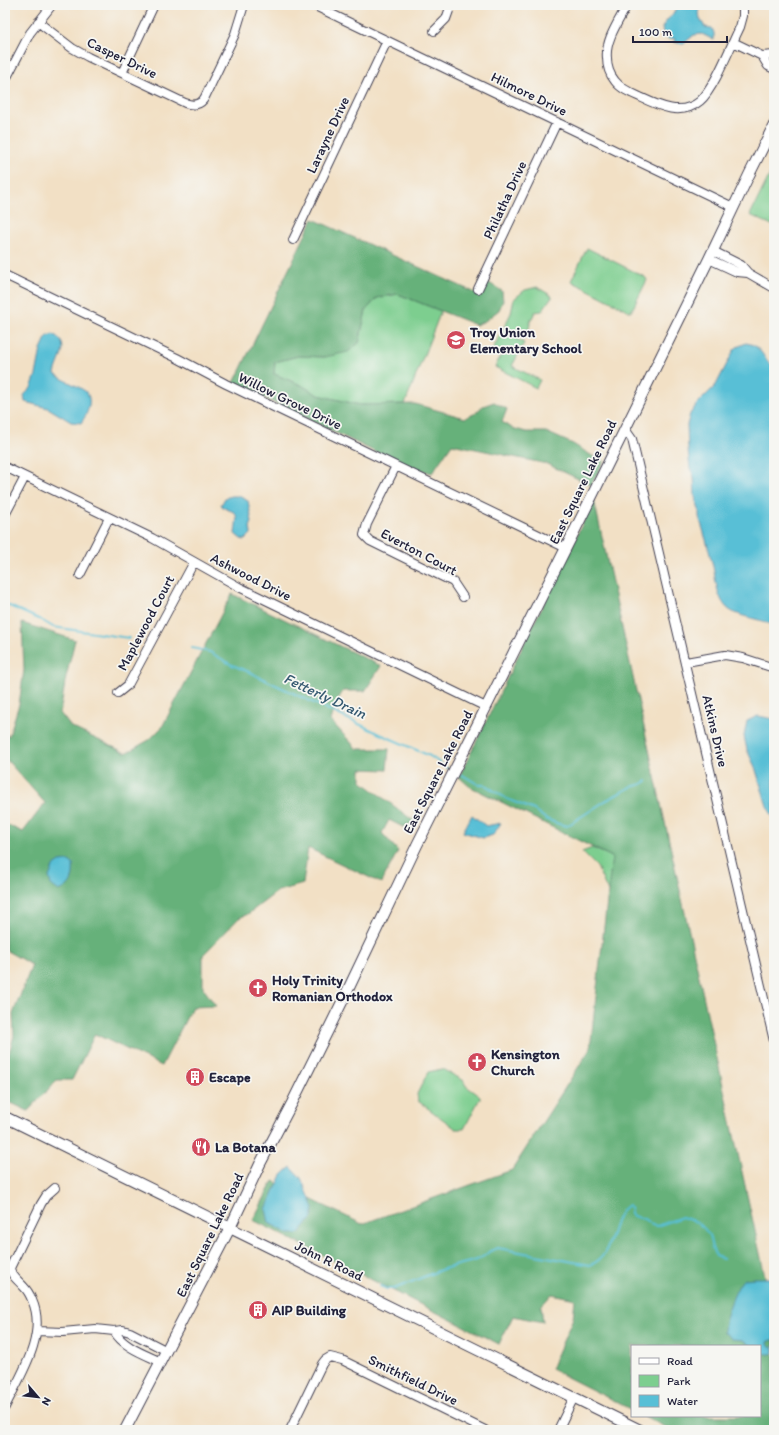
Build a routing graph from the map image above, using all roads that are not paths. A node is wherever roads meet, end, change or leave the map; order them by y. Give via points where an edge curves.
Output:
1 (52, 5) edge
2 (154, 5) edge
3 (244, 5) edge
4 (313, 5) edge
5 (451, 5) edge
6 (627, 5) edge
7 (743, 5) edge
8 (330, 9) edge
9 (38, 22) junction
10 (434, 31) dead end
11 (387, 41) junction
12 (733, 42) junction
13 (774, 55) edge
14 (762, 56) junction
15 (774, 69) edge
16 (122, 73) junction
17 (5, 82) edge
18 (557, 122) junction
19 (774, 125) edge
20 (733, 207) junction
21 (293, 240) dead end
22 (711, 255) junction
23 (5, 275) edge
24 (774, 288) edge
25 (478, 289) dead end
26 (625, 429) junction
27 (396, 466) junction
28 (5, 467) edge
29 (25, 477) junction
30 (5, 515) edge
31 (109, 518) junction
32 (566, 548) junction
33 (194, 562) junction
34 (80, 575) dead end
35 (463, 597) dead end
36 (686, 662) junction
37 (774, 668) edge
38 (118, 693) dead end
39 (486, 707) junction
40 (774, 1041) edge
41 (5, 1117) edge
42 (55, 1188) dead end
43 (230, 1228) junction
44 (37, 1331) junction
45 (114, 1331) junction
46 (167, 1351) junction
47 (161, 1362) junction
48 (574, 1397) junction
49 (5, 1407) edge
50 (128, 1429) edge
51 (290, 1430) edge
52 (484, 1430) edge
53 (558, 1430) edge
54 (640, 1430) edge

1 - 9 street
2 - 16 street
3 - 16 street, Casper Drive via 235,34 206,98 199,104 185,103
4 - 8 street, Hilmore Drive
5 - 10 street via 446,19
6 - 12 street via 608,46 607,57 611,74 626,90 663,107 674,110 700,101
7 - 12 street via 742,21
8 - 11 street, Hilmore Drive
9 - 16 street, Casper Drive via 81,53
9 - 17 street via 24,43
11 - 18 street, Hilmore Drive
11 - 21 street, Larayne Drive
12 - 14 street
13 - 14 street
14 - 15 street via 768,66
18 - 20 street, Hilmore Drive
18 - 25 street, Philatha Drive
19 - 20 main road, East Square Lake Road
20 - 22 main road, East Square Lake Road
22 - 24 street via 737,272 748,273
22 - 26 main road, East Square Lake Road
23 - 27 street, Willow Grove Drive
26 - 32 main road, East Square Lake Road
26 - 36 street, Atkins Drive via 632,439
27 - 32 street, Willow Grove Drive
27 - 35 street, Everton Court via 364,534 370,541 453,582
28 - 29 street, Ashwood Drive
29 - 30 street
29 - 31 street, Ashwood Drive
31 - 33 street, Ashwood Drive via 152,538
31 - 34 street
32 - 39 main road, East Square Lake Road
33 - 38 street, Maplewood Court via 128,685
33 - 39 street, Ashwood Drive via 252,594
36 - 37 street via 724,655
36 - 40 street, Atkins Drive
39 - 43 main road, East Square Lake Road
41 - 43 main road, John R Road
42 - 44 street via 41,1204 10,1268 11,1273 33,1300
43 - 46 main road, East Square Lake Road
43 - 48 main road, John R Road
44 - 45 street
44 - 49 street via 33,1348
45 - 46 street via 130,1332
45 - 47 street via 118,1339 124,1343
46 - 47 main road, East Square Lake Road
47 - 50 main road, East Square Lake Road
48 - 53 street
48 - 54 main road, John R Road
51 - 52 street, Smithfield Drive via 322,1364 330,1357 342,1360

